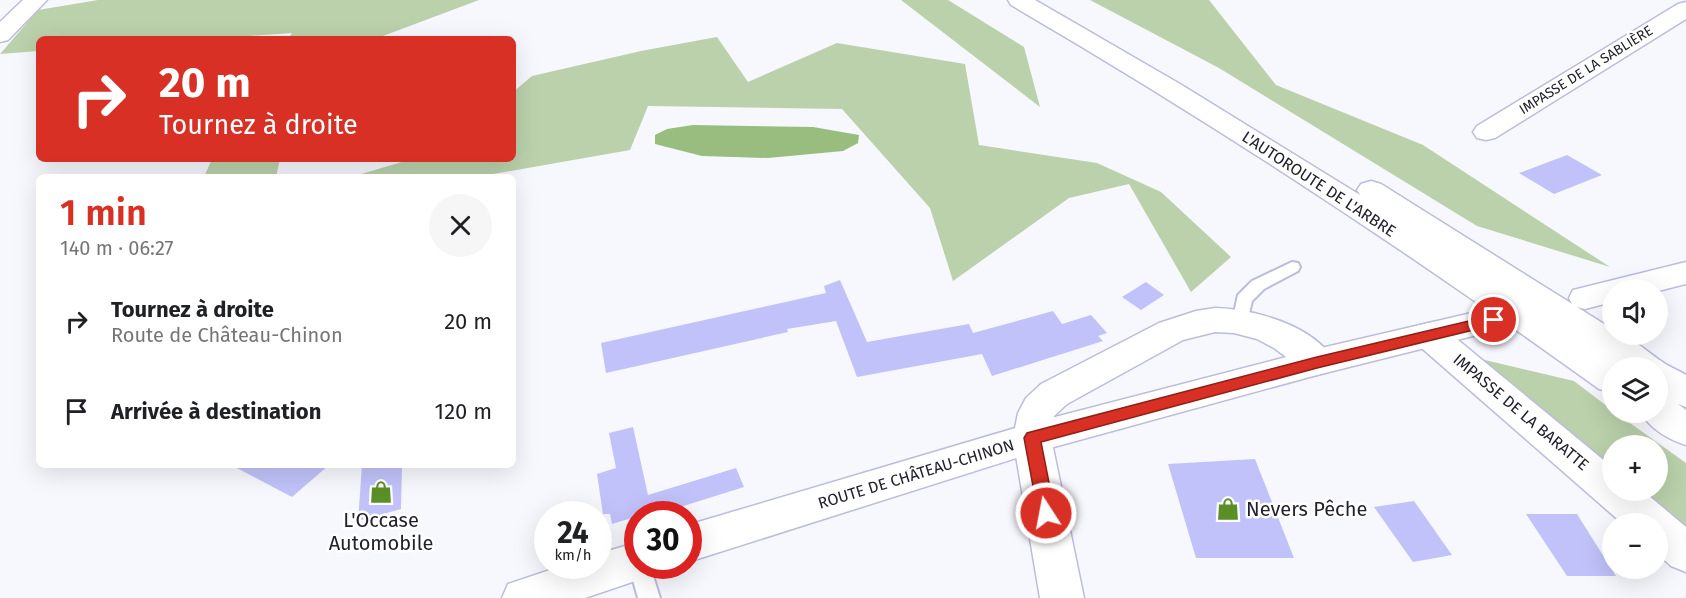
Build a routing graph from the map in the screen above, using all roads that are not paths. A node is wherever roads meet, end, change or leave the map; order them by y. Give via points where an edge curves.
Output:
1 (36, 0) edge
2 (1019, 0) edge
3 (1053, 0) edge
4 (1686, 9) edge
5 (0, 35) edge
6 (1486, 132) dead end
7 (1292, 267) dead end
8 (1686, 273) edge
9 (1663, 279) edge
10 (1494, 320) dead end
11 (1240, 322) junction
12 (1429, 335) junction
13 (1630, 357) edge
14 (1317, 362) junction
15 (1602, 372) edge
16 (1668, 381) edge
17 (1686, 393) edge
18 (1668, 417) edge
19 (1686, 430) edge
20 (1032, 438) junction
21 (1602, 481) edge
22 (1626, 501) edge
23 (1639, 513) edge
24 (1668, 537) edge
25 (702, 540) edge
26 (1686, 552) edge
27 (624, 566) edge
28 (643, 579) edge
29 (524, 598) edge
30 (648, 598) edge
31 (1062, 598) edge

1 - 5 main road
2 - 15 main road, L'AUTOROUTE DE L'ARBRE via 1125,60 1294,166
3 - 13 main road, L'AUTOROUTE DE L'ARBRE via 1338,170
4 - 6 main road, IMPASSE DE LA SABLIÈRE
7 - 11 lane via 1258,285 1244,299
8 - 9 main road
10 - 12 main road, ROUTE DE CHÂTEAU-CHINON
11 - 14 main road via 1273,330
11 - 20 main road via 1207,322 1178,329 1054,394 1034,415
12 - 14 main road, ROUTE DE CHÂTEAU-CHINON
12 - 21 main road, IMPASSE DE LA BARATTE
14 - 20 main road, ROUTE DE CHÂTEAU-CHINON
16 - 17 main road
18 - 19 main road
20 - 25 main road, ROUTE DE CHÂTEAU-CHINON
20 - 31 main road
22 - 23 main road, IMPASSE DE LA BARATTE
24 - 26 main road
27 - 29 main road
28 - 30 lane

